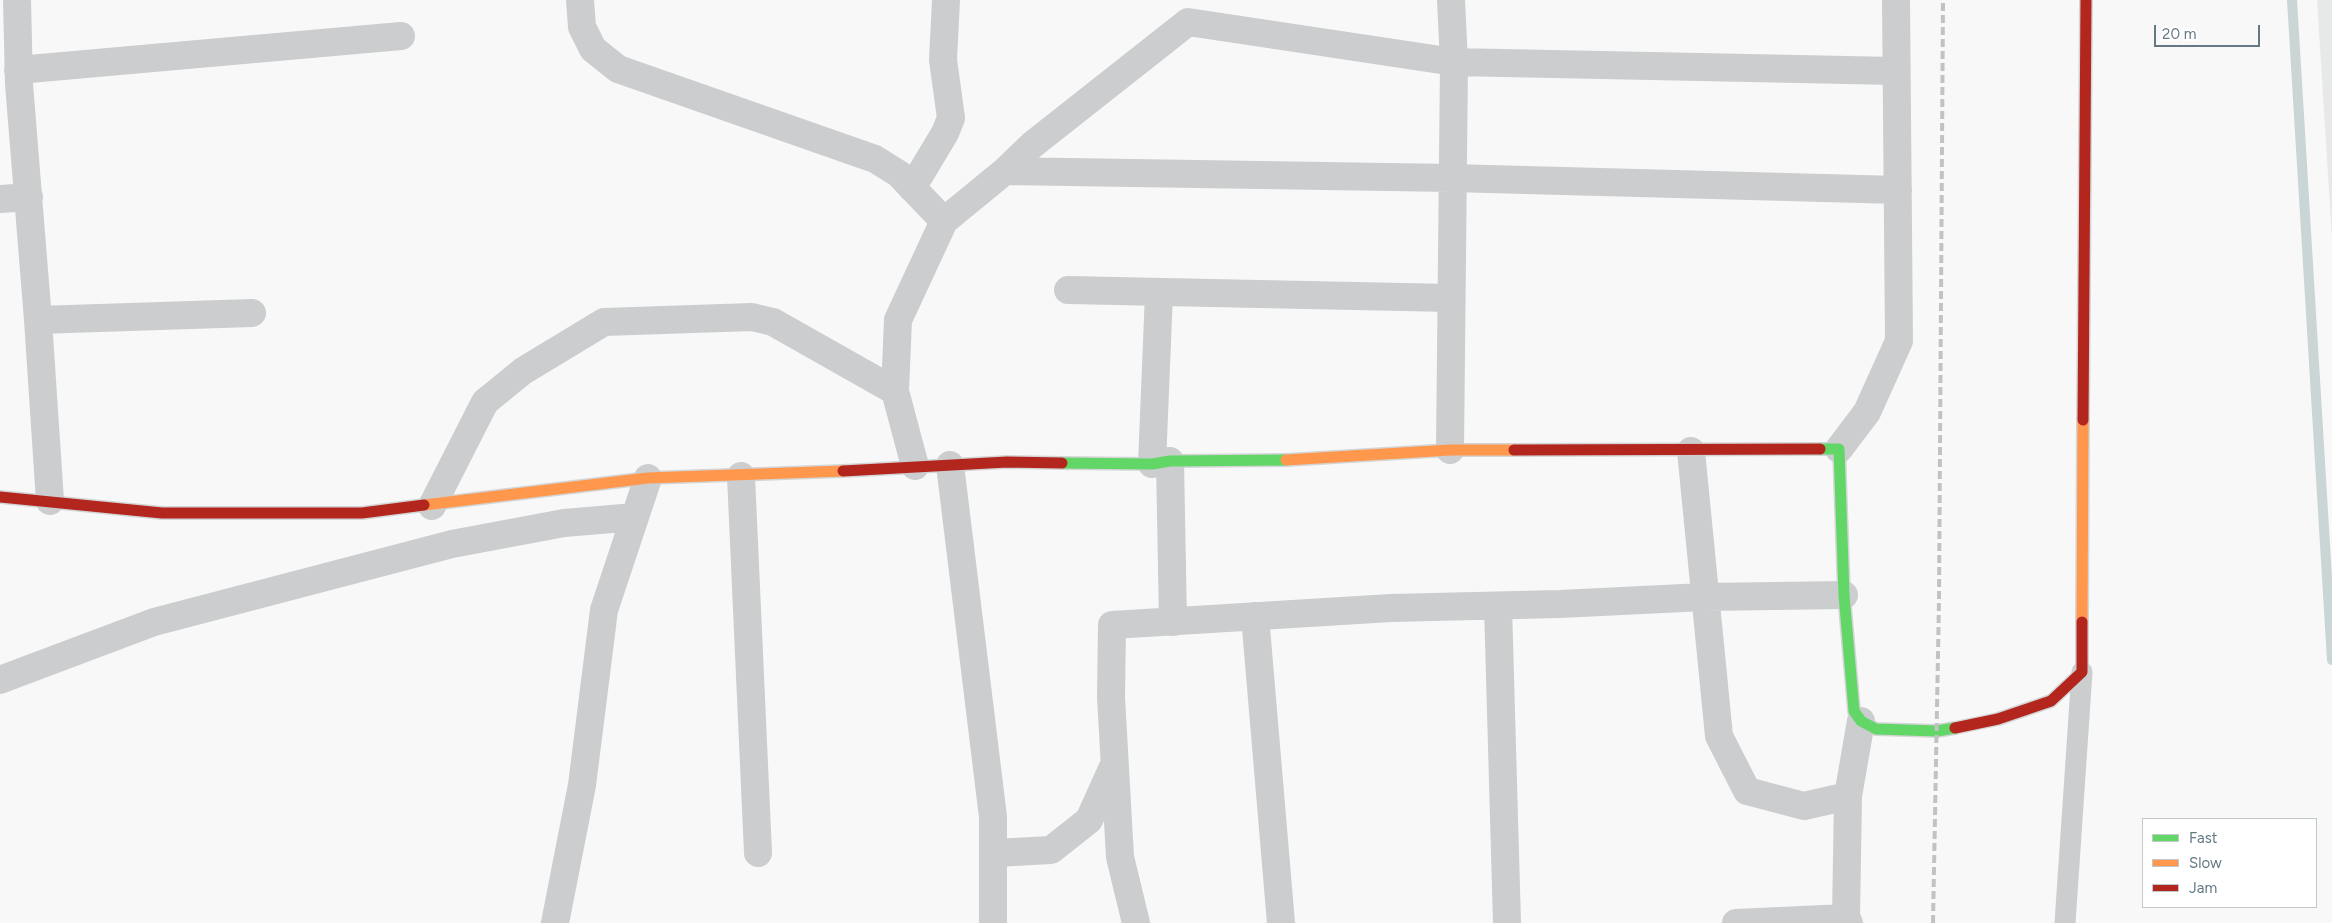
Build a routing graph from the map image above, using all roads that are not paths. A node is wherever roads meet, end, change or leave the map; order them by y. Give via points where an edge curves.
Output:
1 (17, 0) edge
2 (580, 0) edge
3 (946, 0) edge
4 (1451, 0) edge
5 (1896, 0) edge
6 (2086, 0) edge
7 (401, 36) dead end
8 (1454, 62) junction
9 (18, 70) junction
10 (1896, 71) junction
11 (1005, 171) junction
12 (1452, 178) junction
13 (912, 188) junction
14 (1898, 190) junction
15 (28, 197) junction
16 (0, 199) edge
17 (944, 221) junction
18 (1068, 290) dead end
19 (1159, 293) junction
20 (1452, 298) junction
21 (252, 313) dead end
22 (38, 320) junction
23 (895, 391) junction
24 (1839, 449) junction
25 (1450, 450) junction
26 (1691, 451) junction
27 (1161, 462) junction
28 (950, 465) junction
29 (915, 466) junction
30 (741, 476) junction
31 (648, 478) junction
32 (0, 497) edge
33 (50, 501) junction
34 (432, 506) junction
35 (635, 517) junction
36 (1844, 595) junction
37 (1704, 596) junction
38 (1498, 606) junction
39 (1255, 616) junction
40 (1173, 622) junction
41 (2082, 672) junction
42 (0, 680) edge
43 (1861, 721) junction
44 (1115, 763) junction
45 (1848, 796) junction
46 (758, 853) dead end
47 (995, 853) junction
48 (1847, 920) edge
49 (555, 923) edge
50 (994, 923) edge
51 (1136, 923) edge
52 (1281, 923) edge
53 (1507, 923) edge
54 (1736, 923) edge
55 (2065, 923) edge

1 - 9 street
2 - 13 street via 582,27 592,49 618,68 875,158
3 - 13 street via 943,66 951,118
4 - 8 street
5 - 10 street
6 - 41 street
7 - 9 street
8 - 10 street
8 - 11 street via 1188,22 1032,145
8 - 12 street
9 - 15 street
10 - 14 street
11 - 12 street
11 - 17 street
12 - 14 street
12 - 20 street
13 - 17 street
14 - 24 street via 1899,341 1867,412
15 - 16 street
15 - 22 street
17 - 23 street via 898,320
18 - 19 street
19 - 20 street
19 - 27 street
20 - 25 street
21 - 22 street
22 - 33 street
23 - 29 street
23 - 34 street via 773,322 752,318 604,322 523,371 485,402
24 - 26 street
24 - 36 street
25 - 26 street
25 - 27 street via 1305,460
26 - 37 street
27 - 28 street
27 - 40 street
28 - 29 street
28 - 47 street
29 - 30 street
30 - 31 street
30 - 46 street
31 - 34 street
31 - 35 street
32 - 33 street
33 - 34 street via 162,513 362,513
35 - 42 street via 564,523 452,544 154,622
35 - 49 street via 604,610 582,785
36 - 37 street
36 - 43 street via 1854,711
37 - 38 street
37 - 45 street via 1719,736 1747,791 1804,806
38 - 39 street
38 - 53 street
39 - 40 street
39 - 52 street
40 - 44 street via 1112,625 1111,697
41 - 43 street via 2051,701 1998,719 1936,731 1876,729
41 - 55 lane
43 - 45 street
44 - 47 street via 1090,820 1051,850
44 - 51 street via 1120,857
45 - 48 street
47 - 50 street
48 - 54 street

